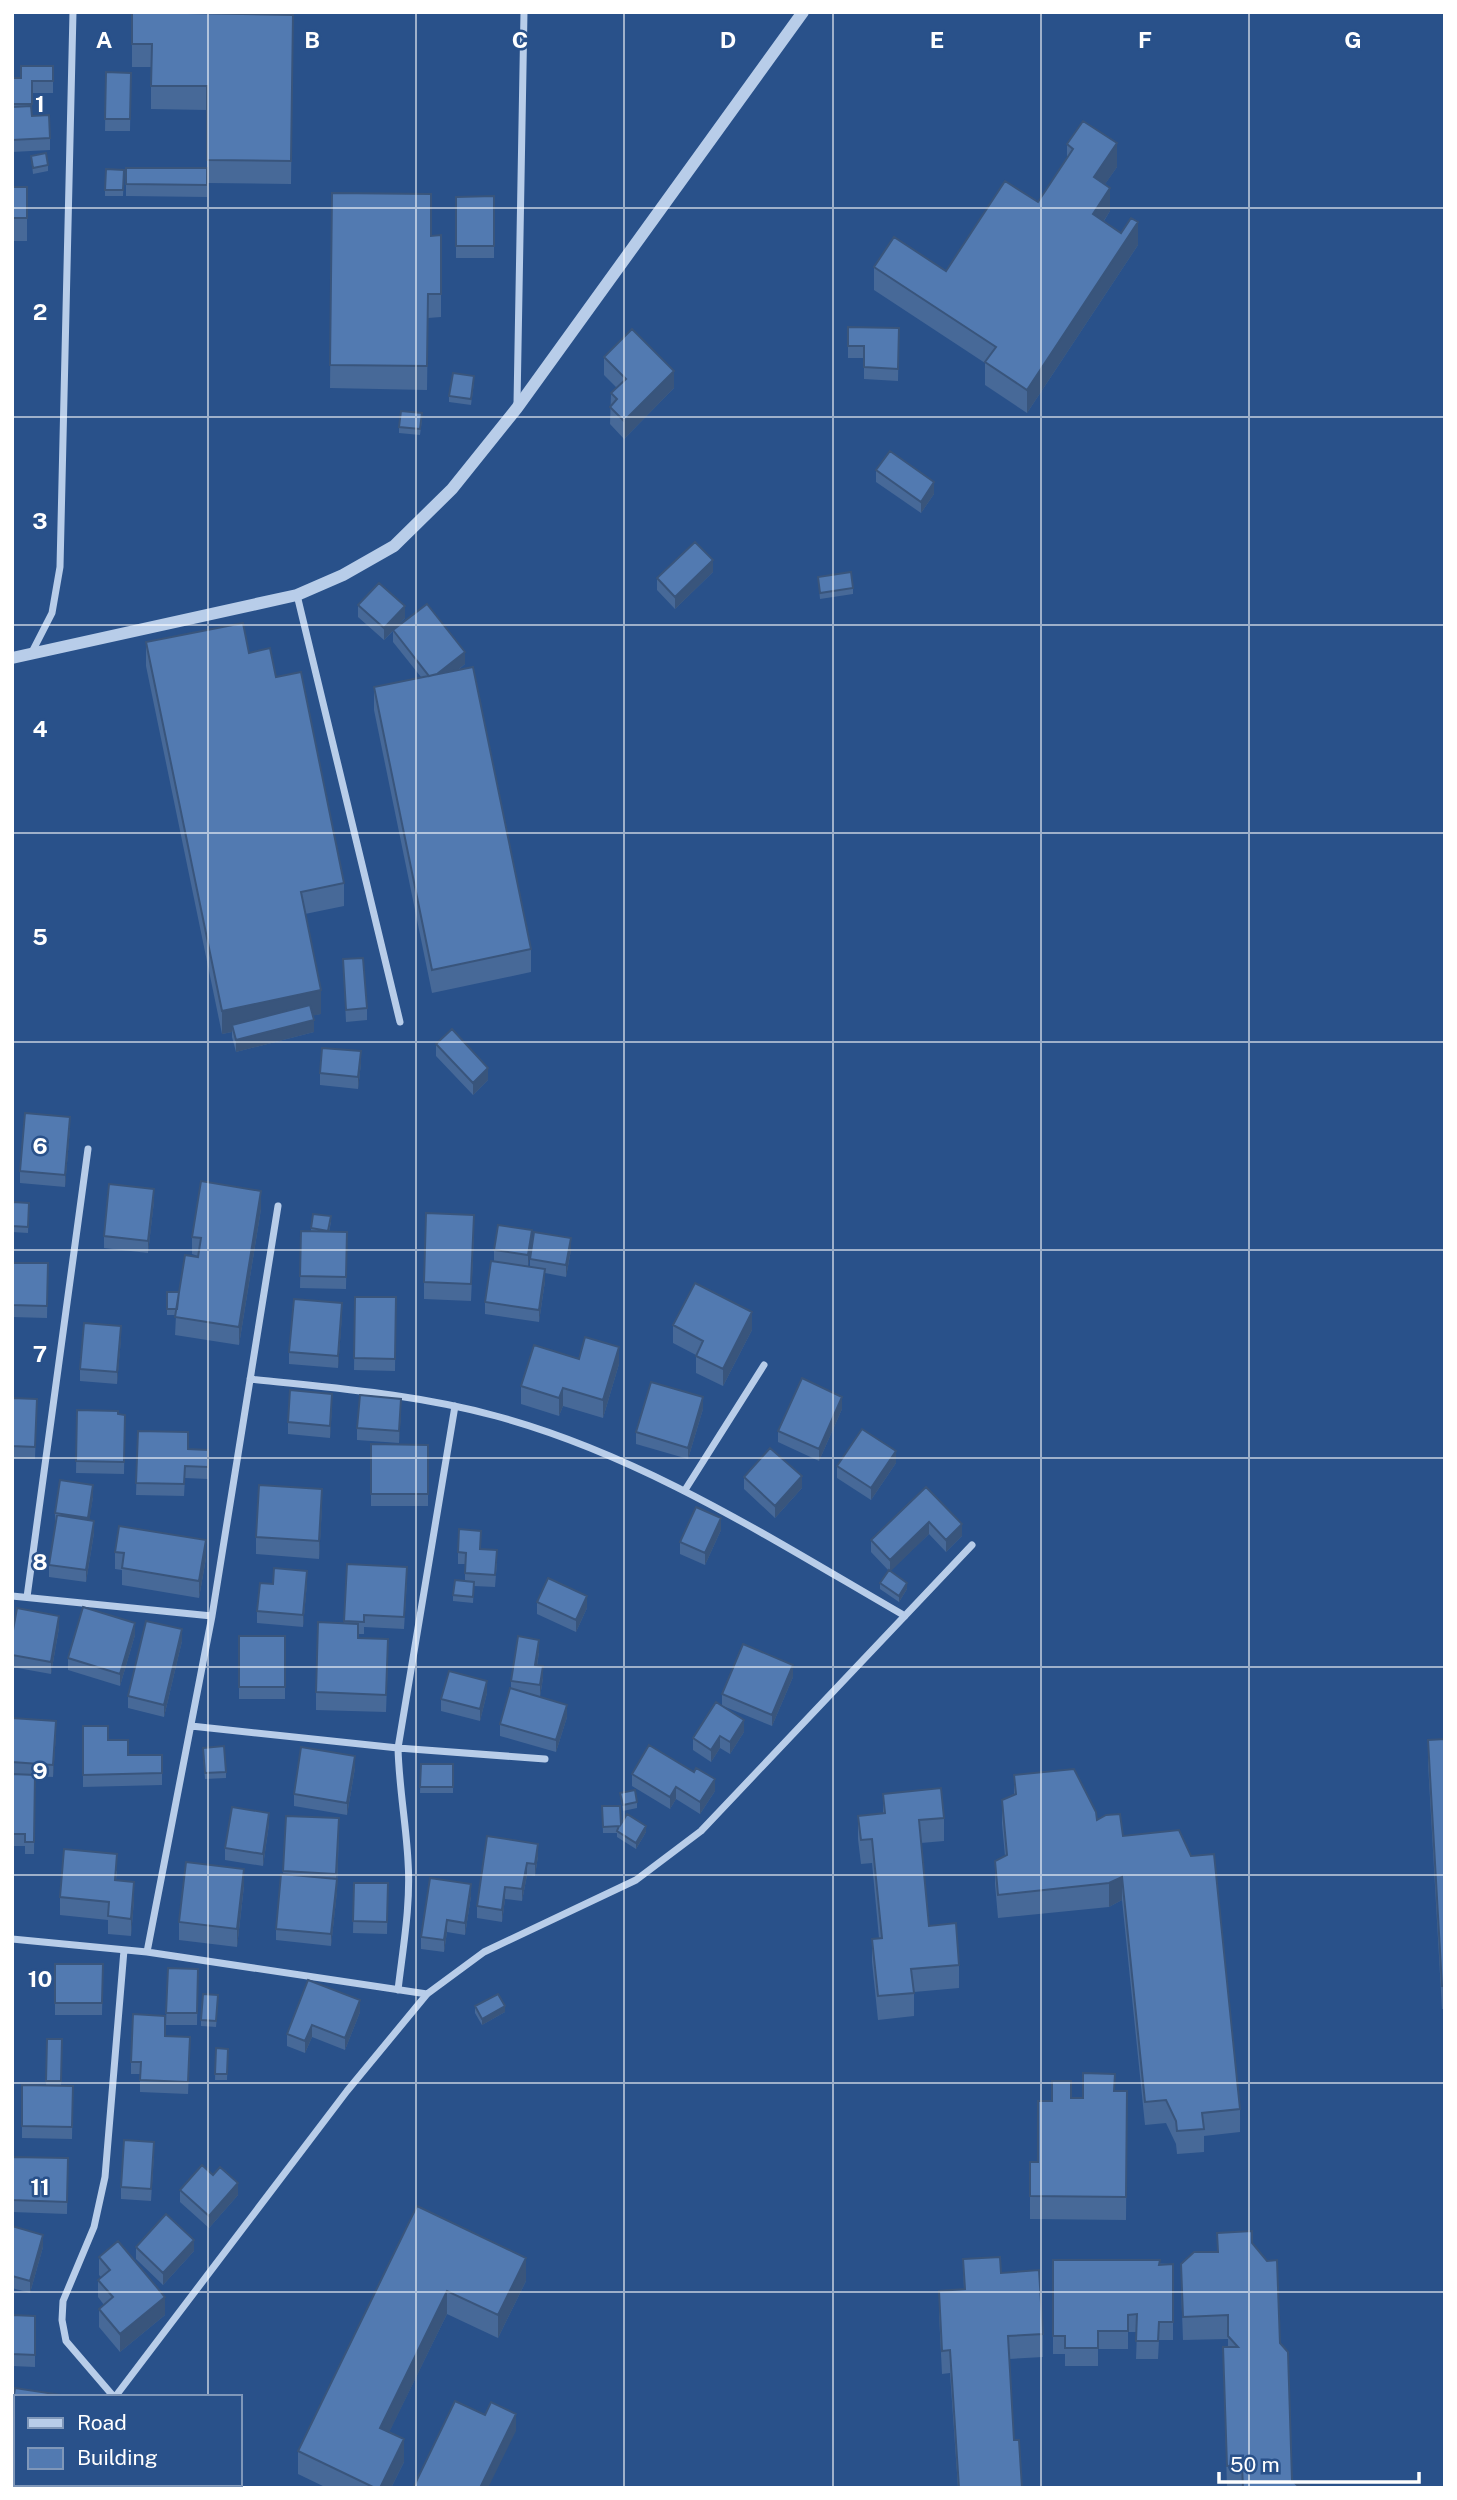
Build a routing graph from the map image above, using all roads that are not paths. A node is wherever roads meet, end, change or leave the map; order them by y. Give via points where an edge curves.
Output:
1 (73, 12) edge
2 (524, 12) edge
3 (803, 12) edge
4 (517, 408) junction
5 (297, 595) junction
6 (32, 653) junction
7 (12, 658) edge
8 (400, 1023) dead end
9 (88, 1149) dead end
10 (278, 1206) dead end
11 (764, 1365) dead end
12 (250, 1379) junction
13 (455, 1406) junction
14 (685, 1490) junction
15 (972, 1545) dead end
16 (12, 1596) edge
17 (27, 1597) junction
18 (212, 1616) junction
19 (905, 1616) junction
20 (191, 1726) junction
21 (398, 1748) junction
22 (545, 1759) dead end
23 (12, 1939) edge
24 (124, 1950) junction
25 (147, 1952) junction
26 (398, 1990) junction
27 (427, 1994) junction
28 (113, 2395) edge
29 (117, 2395) edge

1 - 6 street via 60,567 52,613
2 - 4 street
3 - 4 street
4 - 5 street via 452,489 394,546
5 - 6 street
5 - 8 street
6 - 7 street
9 - 17 street
10 - 12 street
11 - 14 street
12 - 13 street via 399,1395
12 - 18 street
13 - 14 street via 585,1445
13 - 21 street
14 - 19 street
15 - 19 street
16 - 17 street
17 - 18 street
18 - 20 street
19 - 27 street via 701,1831 636,1880 484,1952
20 - 21 street
20 - 25 street
21 - 22 street
21 - 26 street via 409,1897
23 - 24 street
24 - 25 street
24 - 28 street via 105,2177 94,2227 63,2301 62,2320 66,2341
25 - 26 street
26 - 27 street
27 - 29 street via 347,2091

